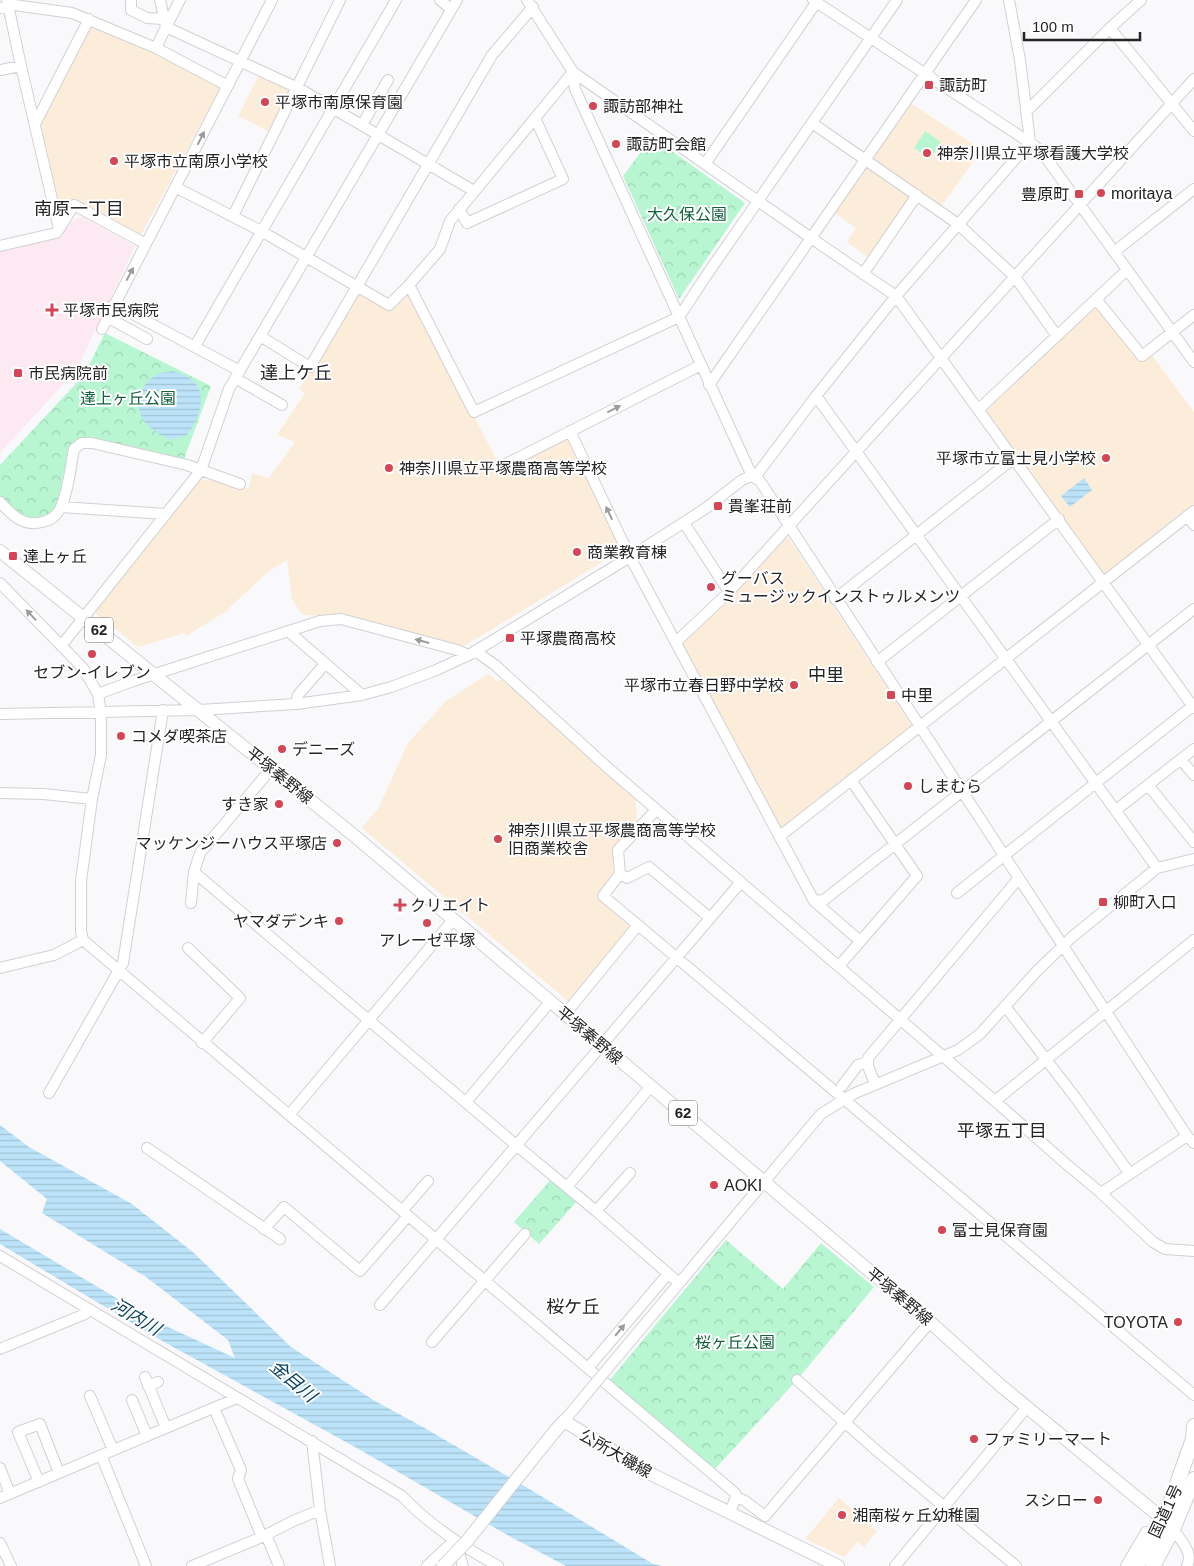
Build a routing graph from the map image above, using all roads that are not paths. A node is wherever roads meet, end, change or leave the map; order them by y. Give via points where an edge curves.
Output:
1 (131, 0) edge
2 (160, 0) edge
3 (180, 0) edge
4 (272, 0) edge
5 (340, 0) edge
6 (396, 0) edge
7 (440, 0) edge
8 (457, 0) edge
9 (897, 0) edge
10 (976, 0) edge
11 (1009, 0) edge
12 (1141, 0) edge
13 (816, 1) edge
14 (5, 4) edge
15 (530, 4) edge
16 (451, 9) junction
17 (89, 19) junction
18 (165, 23) junction
19 (1110, 28) junction
20 (871, 38) junction
21 (156, 48) junction
22 (240, 61) junction
23 (21, 66) junction
24 (0, 70) edge
25 (573, 72) junction
26 (925, 74) junction
27 (1194, 79) edge
28 (388, 80) dead end
29 (228, 86) junction
30 (296, 87) junction
31 (1172, 102) junction
32 (333, 108) junction
33 (1027, 111) junction
34 (535, 118) junction
35 (812, 123) junction
36 (35, 124) junction
37 (362, 125) junction
38 (1194, 131) edge
39 (378, 135) junction
40 (1030, 142) junction
41 (866, 160) junction
42 (428, 164) junction
43 (704, 164) junction
44 (175, 187) junction
45 (1194, 189) edge
46 (474, 191) junction
47 (917, 195) junction
48 (757, 201) junction
49 (1080, 204) junction
50 (459, 209) junction
51 (233, 216) junction
52 (958, 224) junction
53 (59, 229) junction
54 (261, 231) junction
55 (811, 238) junction
56 (146, 244) junction
57 (0, 246) edge
58 (1114, 252) junction
59 (306, 257) junction
60 (1127, 270) junction
61 (863, 274) junction
62 (1015, 277) junction
63 (409, 285) junction
64 (357, 287) junction
65 (896, 296) junction
66 (1096, 299) junction
67 (114, 304) junction
68 (1194, 315) edge
69 (107, 317) junction
70 (680, 317) junction
71 (102, 330) dead end
72 (1172, 332) junction
73 (260, 336) junction
74 (1058, 336) junction
75 (147, 339) dead end
76 (195, 346) junction
77 (942, 358) junction
78 (1194, 362) edge
79 (701, 365) junction
80 (238, 374) junction
81 (709, 385) junction
82 (816, 396) junction
83 (282, 405) dead end
84 (979, 409) junction
85 (570, 431) junction
86 (856, 452) junction
87 (1014, 458) junction
88 (500, 467) dead end
89 (201, 470) junction
90 (752, 476) junction
91 (240, 484) dead end
92 (0, 502) edge
93 (62, 506) junction
94 (1191, 513) edge
95 (166, 514) junction
96 (1058, 519) junction
97 (684, 523) junction
98 (1194, 525) edge
99 (788, 527) junction
100 (916, 535) junction
101 (0, 551) edge
102 (630, 557) junction
103 (1103, 582) junction
104 (0, 583) edge
105 (729, 592) junction
106 (961, 597) junction
107 (835, 599) junction
108 (1194, 609) edge
109 (85, 618) junction
110 (288, 631) junction
111 (676, 642) junction
112 (1148, 644) junction
113 (62, 646) junction
114 (472, 653) junction
115 (1006, 659) junction
116 (877, 662) junction
117 (325, 664) junction
118 (152, 675) junction
119 (98, 694) junction
120 (362, 695) junction
121 (296, 704) junction
122 (1194, 706) edge
123 (163, 710) junction
124 (199, 710) junction
125 (102, 713) junction
126 (0, 714) edge
127 (1051, 721) junction
128 (920, 728) junction
129 (1194, 749) edge
130 (1181, 760) junction
131 (271, 769) junction
132 (1194, 776) edge
133 (851, 780) junction
134 (1096, 782) junction
135 (1148, 785) junction
136 (962, 791) junction
137 (0, 793) edge
138 (92, 799) junction
139 (656, 810) junction
140 (1116, 810) junction
141 (780, 836) junction
142 (1194, 842) edge
143 (896, 844) junction
144 (1004, 855) junction
145 (1194, 859) edge
146 (1158, 868) junction
147 (194, 872) junction
148 (620, 874) junction
149 (1019, 878) junction
150 (742, 882) junction
151 (957, 893) dead end
152 (814, 901) junction
153 (191, 904) dead end
154 (710, 918) junction
155 (454, 920) junction
156 (638, 925) junction
157 (83, 940) junction
158 (1194, 940) edge
159 (860, 941) junction
160 (1062, 945) junction
161 (188, 948) dead end
162 (677, 958) junction
163 (839, 966) junction
164 (0, 968) edge
165 (119, 972) junction
166 (550, 1002) junction
167 (1004, 1006) junction
168 (1106, 1012) junction
169 (566, 1013) junction
170 (900, 1018) junction
171 (369, 1020) junction
172 (202, 1042) junction
173 (603, 1045) junction
174 (944, 1057) junction
175 (1046, 1059) junction
176 (867, 1062) junction
177 (875, 1084) junction
178 (651, 1086) junction
179 (842, 1086) dead end
180 (49, 1093) dead end
181 (844, 1099) junction
182 (995, 1101) junction
183 (466, 1102) junction
184 (289, 1115) junction
185 (1190, 1140) edge
186 (516, 1146) junction
187 (147, 1148) dead end
188 (630, 1173) dead end
189 (1130, 1174) junction
190 (428, 1180) dead end
191 (764, 1181) junction
192 (566, 1187) junction
193 (1101, 1193) junction
194 (596, 1211) junction
195 (405, 1213) junction
196 (264, 1229) junction
197 (525, 1234) dead end
198 (280, 1239) dead end
199 (436, 1239) junction
200 (1194, 1251) edge
201 (0, 1256) edge
202 (668, 1274) junction
203 (485, 1280) junction
204 (679, 1283) junction
205 (58, 1291) junction
206 (380, 1305) dead end
207 (85, 1314) junction
208 (930, 1322) junction
209 (114, 1324) junction
210 (432, 1342) dead end
211 (0, 1350) edge
212 (588, 1368) junction
213 (797, 1380) dead end
214 (150, 1381) dead end
215 (1194, 1395) edge
216 (90, 1396) dead end
217 (237, 1398) junction
218 (132, 1400) dead end
219 (1028, 1407) junction
220 (214, 1408) junction
221 (845, 1422) junction
222 (559, 1426) junction
223 (1194, 1426) edge
224 (166, 1428) junction
225 (147, 1436) junction
226 (312, 1441) junction
227 (113, 1450) junction
228 (101, 1455) junction
229 (0, 1468) edge
230 (59, 1473) junction
231 (1194, 1479) edge
232 (39, 1482) junction
233 (5, 1496) edge
234 (736, 1497) junction
235 (945, 1508) junction
236 (320, 1510) junction
237 (730, 1512) junction
238 (1168, 1525) junction
239 (264, 1536) junction
240 (1154, 1537) junction
241 (455, 1540) junction
242 (0, 1542) edge
243 (11, 1566) edge
244 (146, 1566) edge
245 (192, 1566) edge
246 (279, 1566) edge
247 (330, 1566) edge
248 (427, 1566) edge
249 (443, 1566) edge
250 (463, 1566) edge
251 (498, 1566) edge
252 (838, 1566) edge
253 (894, 1566) edge
254 (1016, 1566) edge
255 (1126, 1566) edge
256 (1137, 1566) edge
257 (1153, 1566) edge
258 (1187, 1566) edge

1 - 18 street via 131,10
2 - 18 street
3 - 18 street
4 - 22 street
5 - 30 street
6 - 32 street
7 - 16 street
8 - 16 street
9 - 20 street
10 - 26 street
11 - 33 street
12 - 19 street
13 - 20 street
13 - 43 street
14 - 17 street via 72,13
14 - 23 street
15 - 25 street
15 - 42 street via 492,55
16 - 39 street
17 - 21 street
17 - 36 street
18 - 21 street
18 - 22 street
19 - 31 street
19 - 33 street
20 - 26 street
20 - 35 street
21 - 29 street
22 - 29 street
22 - 30 street
23 - 24 street
23 - 36 street
25 - 34 street
25 - 43 street
25 - 70 street via 575,89
26 - 40 street
26 - 41 street
27 - 31 street
28 - 37 street
44 -> 29 street
30 - 32 street
30 - 51 street
31 - 38 street
31 - 49 street
32 - 37 street
32 - 54 street
33 - 40 street
34 - 46 street
34 - 50 street via 563,179 467,223
35 - 41 street
35 - 48 street
36 - 53 street
37 - 39 street
39 - 42 street
39 - 59 street
40 - 49 street via 1044,155
40 - 52 street
41 - 47 street
41 - 55 street
42 - 46 street
42 - 64 street
43 - 48 street
44 - 51 street
44 - 56 street
45 - 58 street
46 - 50 street
47 - 52 street
47 - 61 street
48 - 55 street
48 - 70 street
49 - 58 street
49 - 62 street
50 - 63 street via 450,221 440,248
51 - 54 street
52 - 62 street
52 - 65 street
53 - 56 street via 74,205
53 - 57 street via 56,233
54 - 59 street
54 - 76 street
55 - 61 street
55 - 81 street
67 -> 56 street
58 - 60 street
59 - 64 street
59 - 73 street
60 - 66 street
60 - 72 street
61 - 65 street
62 - 74 street
62 - 77 street
63 - 64 street via 389,305
63 - 70 street via 474,412
64 - 73 street via 310,367
65 - 77 street
65 - 82 street
66 - 72 street via 1142,356
66 - 74 street
67 - 69 street
67 - 76 street
68 - 72 street
69 - 71 street
69 - 75 street
70 - 79 street
72 - 78 street
73 - 80 street
74 - 84 street
76 - 80 street
77 - 84 street
77 - 86 street
79 - 81 street
85 -> 79 street
80 - 83 street
80 - 89 street via 229,389
81 - 90 street
82 - 86 street
82 - 90 street via 758,473
84 - 87 street
85 - 88 street
102 -> 85 street
86 - 99 street
86 - 100 street
87 - 96 street
87 - 100 street
89 - 91 street
89 - 93 street via 82,443 74,449
89 - 95 street
90 - 97 street
90 - 99 street via 760,481
92 - 93 street via 18,520 32,524 53,518
93 - 95 street
94 - 98 street
94 - 103 street
95 - 109 street
96 - 103 street
96 - 106 street
97 - 102 street
97 - 105 street
99 - 105 street
99 - 107 street
100 - 106 street
100 - 107 street
101 - 109 main road, 平塚秦野線 / 62
102 - 111 street
102 - 114 street
103 - 112 street
103 - 115 street
113 -> 104 street
105 - 111 street
106 - 115 street
106 - 116 street
107 - 116 street
108 - 112 street
109 - 113 street
109 - 118 main road, 平塚秦野線 / 62
114 -> 110 street via 342,619 320,621
110 - 117 street
110 - 118 street
111 - 141 street
112 - 122 street
112 - 127 street
113 - 119 street via 83,668
114 - 120 street via 434,671
114 - 139 street via 495,665
115 - 127 street
115 - 128 street
116 - 128 street
117 - 120 street
117 - 121 street via 298,695
118 - 119 street
118 - 124 main road, 平塚秦野線 / 62
119 - 125 street
120 - 121 street
121 - 124 street
122 - 134 street
123 - 124 street
123 - 125 street
123 - 165 street
124 - 131 main road, 平塚秦野線 / 62
125 - 126 street
125 - 138 street via 102,754
127 - 134 street
127 - 136 street
128 - 133 street
128 - 136 street
129 - 130 street
130 - 132 street
130 - 135 street
131 - 147 street via 200,853
131 - 155 main road, 平塚秦野線 / 62
133 - 141 street
133 - 143 street
134 - 140 street
134 - 144 street
135 - 140 street
135 - 142 street
136 - 143 street
136 - 144 street
137 - 138 street
138 - 157 street via 81,880 80,931
139 - 148 street via 618,850
139 - 150 street
140 - 146 street
141 - 152 street
143 - 152 street via 824,900
143 - 159 street via 917,876
144 - 149 street
144 - 151 street
145 - 146 street
146 - 160 street
147 - 153 street
147 - 171 street
148 - 154 street via 627,878 649,867
148 - 156 street via 603,896
149 - 160 street
149 - 170 street
150 - 154 street
150 - 163 street
152 - 159 street
154 - 162 street
155 - 166 main road, 平塚秦野線 / 62
155 - 171 street
156 - 162 street
156 - 169 street
157 - 164 street via 54,955
157 - 165 street
158 - 168 street
159 - 163 street
160 - 167 street
160 - 168 street
161 - 172 street via 240,998
162 - 173 street
162 - 181 street
163 - 170 street
165 - 172 street
165 - 180 street
166 - 169 main road, 平塚秦野線 / 62
166 - 183 street
167 - 174 street via 980,1034
167 - 175 street
168 - 175 street
168 - 185 street
169 - 173 main road, 平塚秦野線 / 62
170 - 174 street
170 - 176 street
171 - 183 street
171 - 184 street
172 - 184 street
173 - 178 main road, 平塚秦野線 / 62
173 - 186 street
174 - 177 street
174 - 182 street
175 - 182 street
175 - 189 street
176 - 177 street
176 - 179 street via 858,1065
177 - 181 street
178 - 191 main road, 平塚秦野線 / 62
178 - 192 street
181 - 191 street via 821,1114
181 - 215 street
182 - 193 street
183 - 186 street
184 - 195 street
185 - 189 street
186 - 192 street
186 - 199 street
187 - 196 street
188 - 194 street
189 - 193 street
190 - 195 street
191 - 204 street
191 - 208 main road, 平塚秦野線 / 62
192 - 194 street
193 - 200 street via 1164,1249
194 - 202 street
195 - 196 street via 360,1270 284,1207
195 - 199 street
196 - 198 street
197 - 203 street
199 - 203 street
199 - 206 street
201 - 205 street
202 - 204 street
212 -> 202 street
203 - 210 street
203 - 212 street
204 - 222 street, bridge
205 - 207 street via 59,1298
205 - 209 street
207 - 209 street via 105,1324
207 - 211 street
208 - 219 main road, 平塚秦野線 / 62
208 - 221 street
209 - 217 street
212 - 234 street
213 - 221 street
214 - 224 street
216 - 227 street
217 - 220 street
217 - 226 street
218 - 225 street
219 - 235 street
219 - 238 main road, 平塚秦野線 / 62
220 - 224 street
220 - 239 street via 241,1470 238,1479
221 - 234 street via 765,1516
221 - 235 street
222 - 237 main road, 公所大磯線
222 - 249 main road, 公所大磯線, bridge via 467,1541
223 - 238 highway, 国道1号
224 - 225 street
225 - 227 street
226 - 236 street
226 - 241 street via 402,1496 430,1523
227 - 228 street
228 - 230 street
228 - 244 street
229 - 233 street
230 - 232 street
230 - 232 street via 40,1424 18,1432
231 - 238 highway, 国道1号
232 - 233 street
234 - 237 street
235 - 253 street
235 - 254 street
236 - 239 street
236 - 247 street
237 - 252 main road, 公所大磯線
238 - 240 highway, 国道1号
238 - 257 highway, 国道1号
238 - 258 street via 1189,1551
239 - 245 street
239 - 246 street
240 - 255 street via 1146,1532
240 - 256 highway, 国道1号
241 - 248 street
241 - 250 street
241 - 251 street
242 - 243 street

